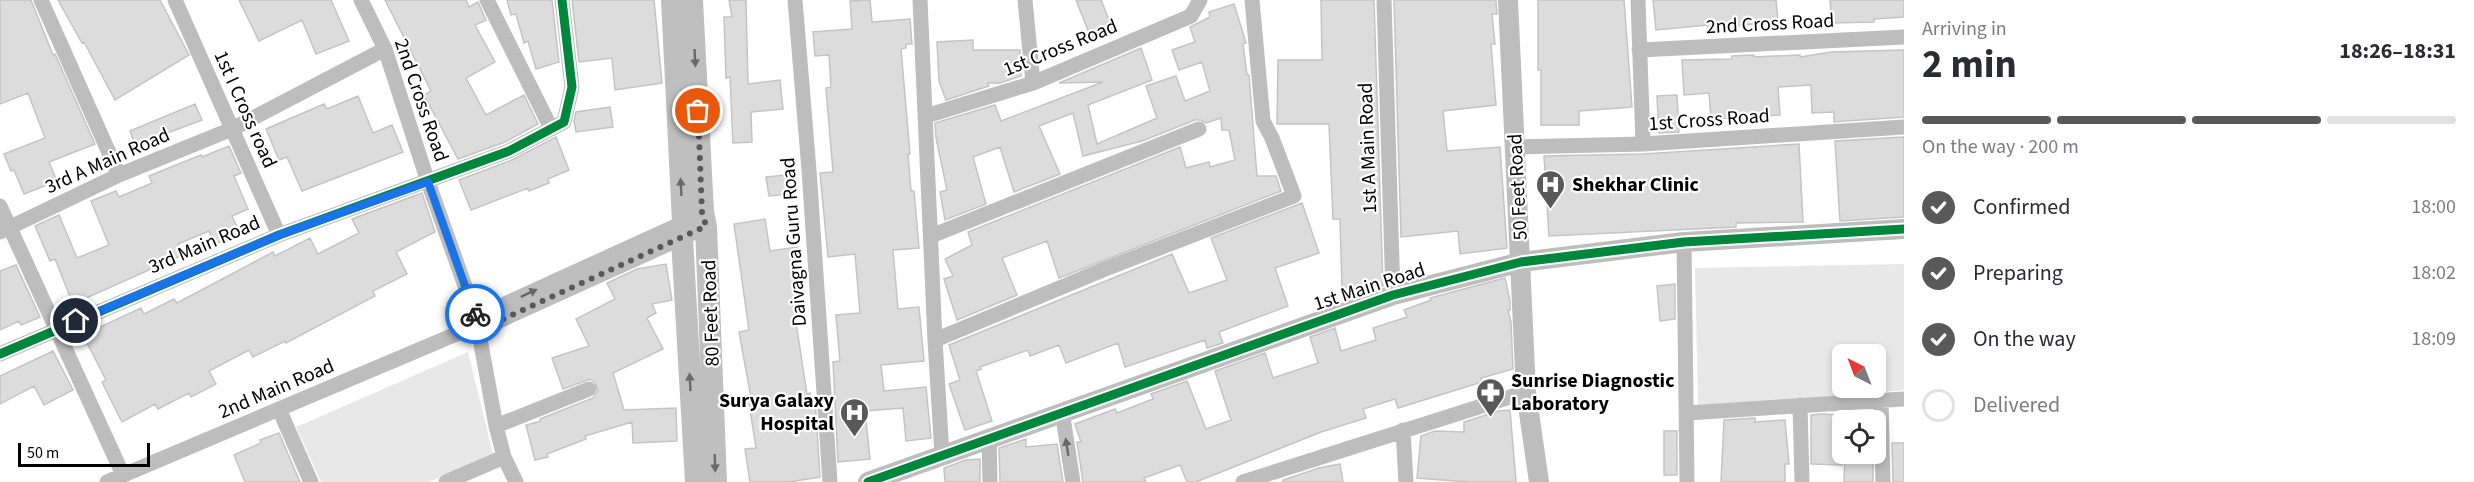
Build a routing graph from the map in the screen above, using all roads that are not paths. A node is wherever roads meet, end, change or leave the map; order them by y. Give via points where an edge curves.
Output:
1 (41, 0) edge
2 (175, 0) edge
3 (361, 0) edge
4 (487, 0) edge
5 (562, 0) edge
6 (672, 0) edge
7 (692, 0) edge
8 (795, 0) edge
9 (920, 0) edge
10 (1025, 0) edge
11 (1200, 0) edge
12 (1252, 0) edge
13 (1384, 0) edge
14 (1508, 0) edge
15 (1638, 0) edge
16 (1904, 37) edge
17 (385, 49) junction
18 (1639, 50) junction
19 (1033, 83) junction
20 (926, 116) junction
21 (1904, 127) edge
22 (551, 128) junction
23 (232, 129) junction
24 (1199, 129) dead end
25 (1643, 144) junction
26 (1516, 147) junction
27 (119, 175) junction
28 (428, 182) junction
29 (0, 206) edge
30 (694, 225) junction
31 (1904, 229) edge
32 (5, 230) edge
33 (279, 235) junction
34 (930, 236) junction
35 (1684, 242) junction
36 (1521, 262) junction
37 (1393, 295) junction
38 (478, 324) junction
39 (56, 330) junction
40 (934, 340) junction
41 (0, 354) edge
42 (589, 389) dead end
43 (1526, 392) junction
44 (1904, 399) edge
45 (1881, 400) junction
46 (1800, 405) junction
47 (279, 409) junction
48 (1062, 411) junction
49 (1687, 413) junction
50 (496, 426) junction
51 (1403, 430) junction
52 (989, 437) junction
53 (942, 455) junction
54 (504, 457) junction
55 (123, 475) junction
56 (1279, 476) edge
57 (880, 480) edge
58 (107, 482) edge
59 (311, 482) edge
60 (446, 482) edge
61 (516, 482) edge
62 (696, 482) edge
63 (716, 482) edge
64 (830, 482) edge
65 (990, 482) edge
66 (1073, 482) edge
67 (1243, 482) edge
68 (1406, 482) edge
69 (1539, 482) edge
70 (1688, 482) edge
71 (1802, 482) edge
72 (1883, 482) edge

1 - 27 street
2 - 23 street, 1st I Cross road
3 - 17 street, 2nd Cross Road
4 - 22 street
5 - 22 street via 572,87 564,123
30 -> 6 main road, 80 Feet Road
7 -> 30 main road, 80 Feet Road
8 - 64 street, Daivagna Guru Road
9 - 20 street
10 - 19 street
11 - 19 street, 1st Cross Road via 1191,16
12 - 40 street via 1263,121 1294,196
13 - 37 street, 1st A Main Road
14 - 26 street, 50 Feet Road
15 - 18 street
16 - 18 street, 2nd Cross Road
17 - 23 street, 3rd A Main Road
17 - 28 street, 2nd Cross Road
18 - 25 street
19 - 20 street, 1st Cross Road
20 - 34 street
21 - 25 street, 1st Cross Road
22 - 28 street, 3rd Main Road via 509,151
23 - 27 street, 3rd A Main Road
23 - 33 street, 1st I Cross road
24 - 34 street
25 - 26 street, 1st Cross Road
26 - 36 street, 50 Feet Road
27 - 32 street, 3rd A Main Road
28 - 33 street, 3rd Main Road
28 - 38 street, 2nd Cross Road
29 - 32 street
30 - 38 street, 2nd Main Road
62 -> 30 main road, 80 Feet Road
30 -> 63 main road, 80 Feet Road
31 - 35 street, 1st Main Road
32 - 39 street
33 - 39 street, 3rd Main Road
34 - 40 street
35 - 36 street, 1st Main Road
35 - 49 street
36 - 37 street, 1st Main Road
36 - 43 street, 50 Feet Road
37 - 48 street, 1st Main Road
38 - 47 street, 2nd Main Road
38 - 50 street, 2nd Cross Road
39 - 41 street, 3rd Main Road
39 - 55 street
40 - 53 street
42 - 50 street
43 - 51 street
43 - 69 street, 50 Feet Road
44 - 45 street
45 - 46 street
45 - 72 street
46 - 49 street
46 - 71 street
47 - 55 street, 2nd Main Road
47 - 59 street
48 - 52 street, 1st Main Road
66 -> 48 street
49 - 70 street
50 - 54 street, 2nd Cross Road
51 - 56 street
51 - 68 street
52 - 53 street, 1st Main Road
52 - 65 street
53 - 57 street, 1st Main Road
54 - 60 street
54 - 61 street
55 - 58 street, 2nd Main Road
56 - 67 street

